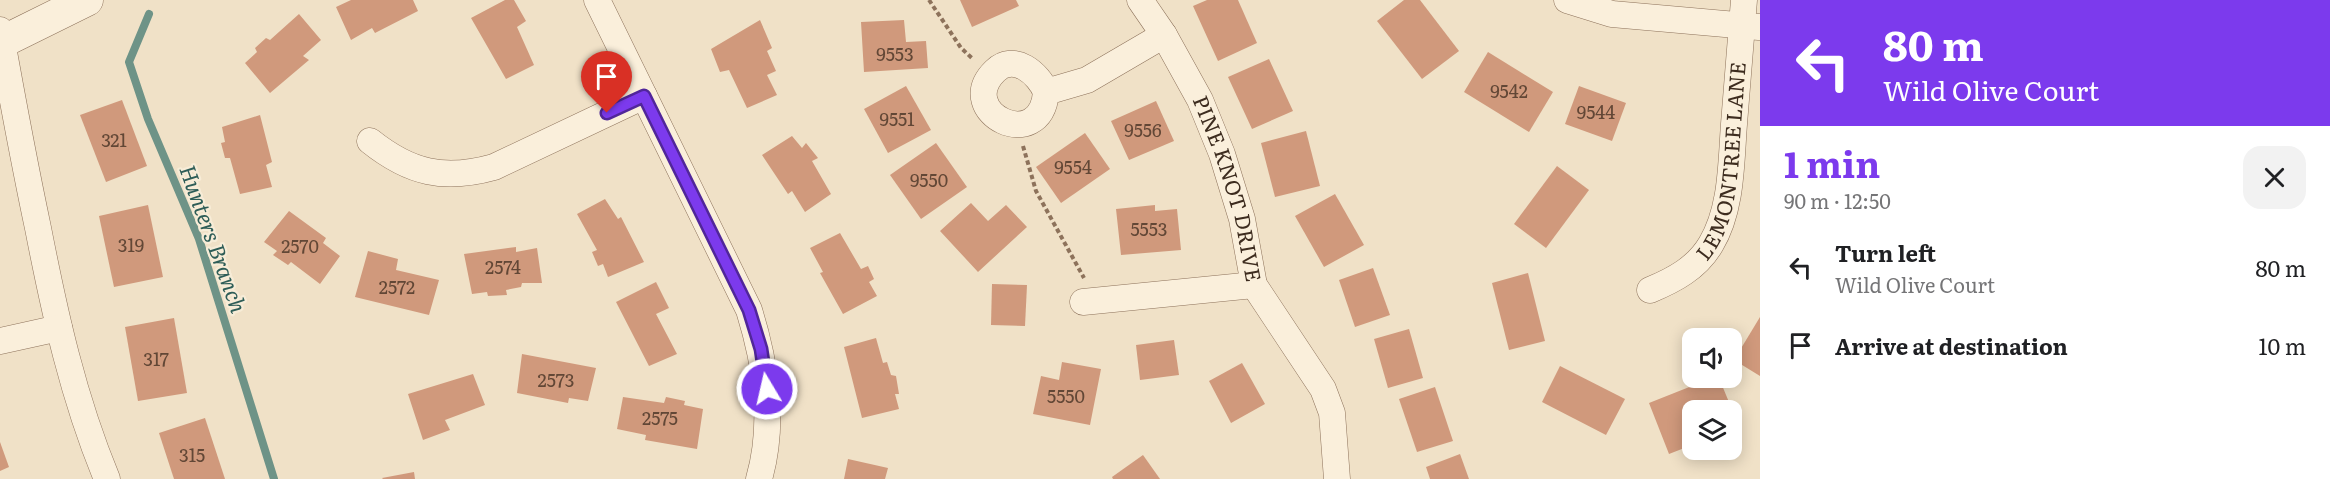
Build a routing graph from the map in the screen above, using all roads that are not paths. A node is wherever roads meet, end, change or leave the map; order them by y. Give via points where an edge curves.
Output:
1 (87, 0) edge
2 (597, 0) edge
3 (1140, 0) edge
4 (1568, 0) edge
5 (1744, 0) edge
6 (1751, 26) edge
7 (1164, 35) junction
8 (1, 38) edge
9 (1046, 92) junction
10 (644, 96) junction
11 (370, 141) dead end
12 (1254, 285) junction
13 (1650, 290) dead end
14 (1090, 301) road end
15 (59, 328) junction
16 (0, 341) edge
17 (106, 479) edge
18 (759, 479) edge
19 (1337, 479) edge

1 - 8 street
2 - 10 street
3 - 7 street, PINE KNOT DRIVE
4 - 6 street via 1612,14
5 - 6 street, LEMONTREE LANE
6 - 13 street, LEMONTREE LANE via 1721,225 1694,265 1674,280
7 - 9 street via 1087,80
7 - 12 street, PINE KNOT DRIVE via 1200,100 1222,154 1242,219
8 - 15 street
9 - 9 street via 1041,79 1012,64 997,69 987,82 984,96 987,111 1004,122 1022,125 1037,118 1045,106
10 - 11 street via 494,167 469,174 444,175 415,169 390,157
10 - 18 street via 749,310 761,349 767,429
12 - 14 street
12 - 19 street, PINE KNOT DRIVE via 1323,389 1332,413
15 - 16 street
15 - 17 street via 84,425

